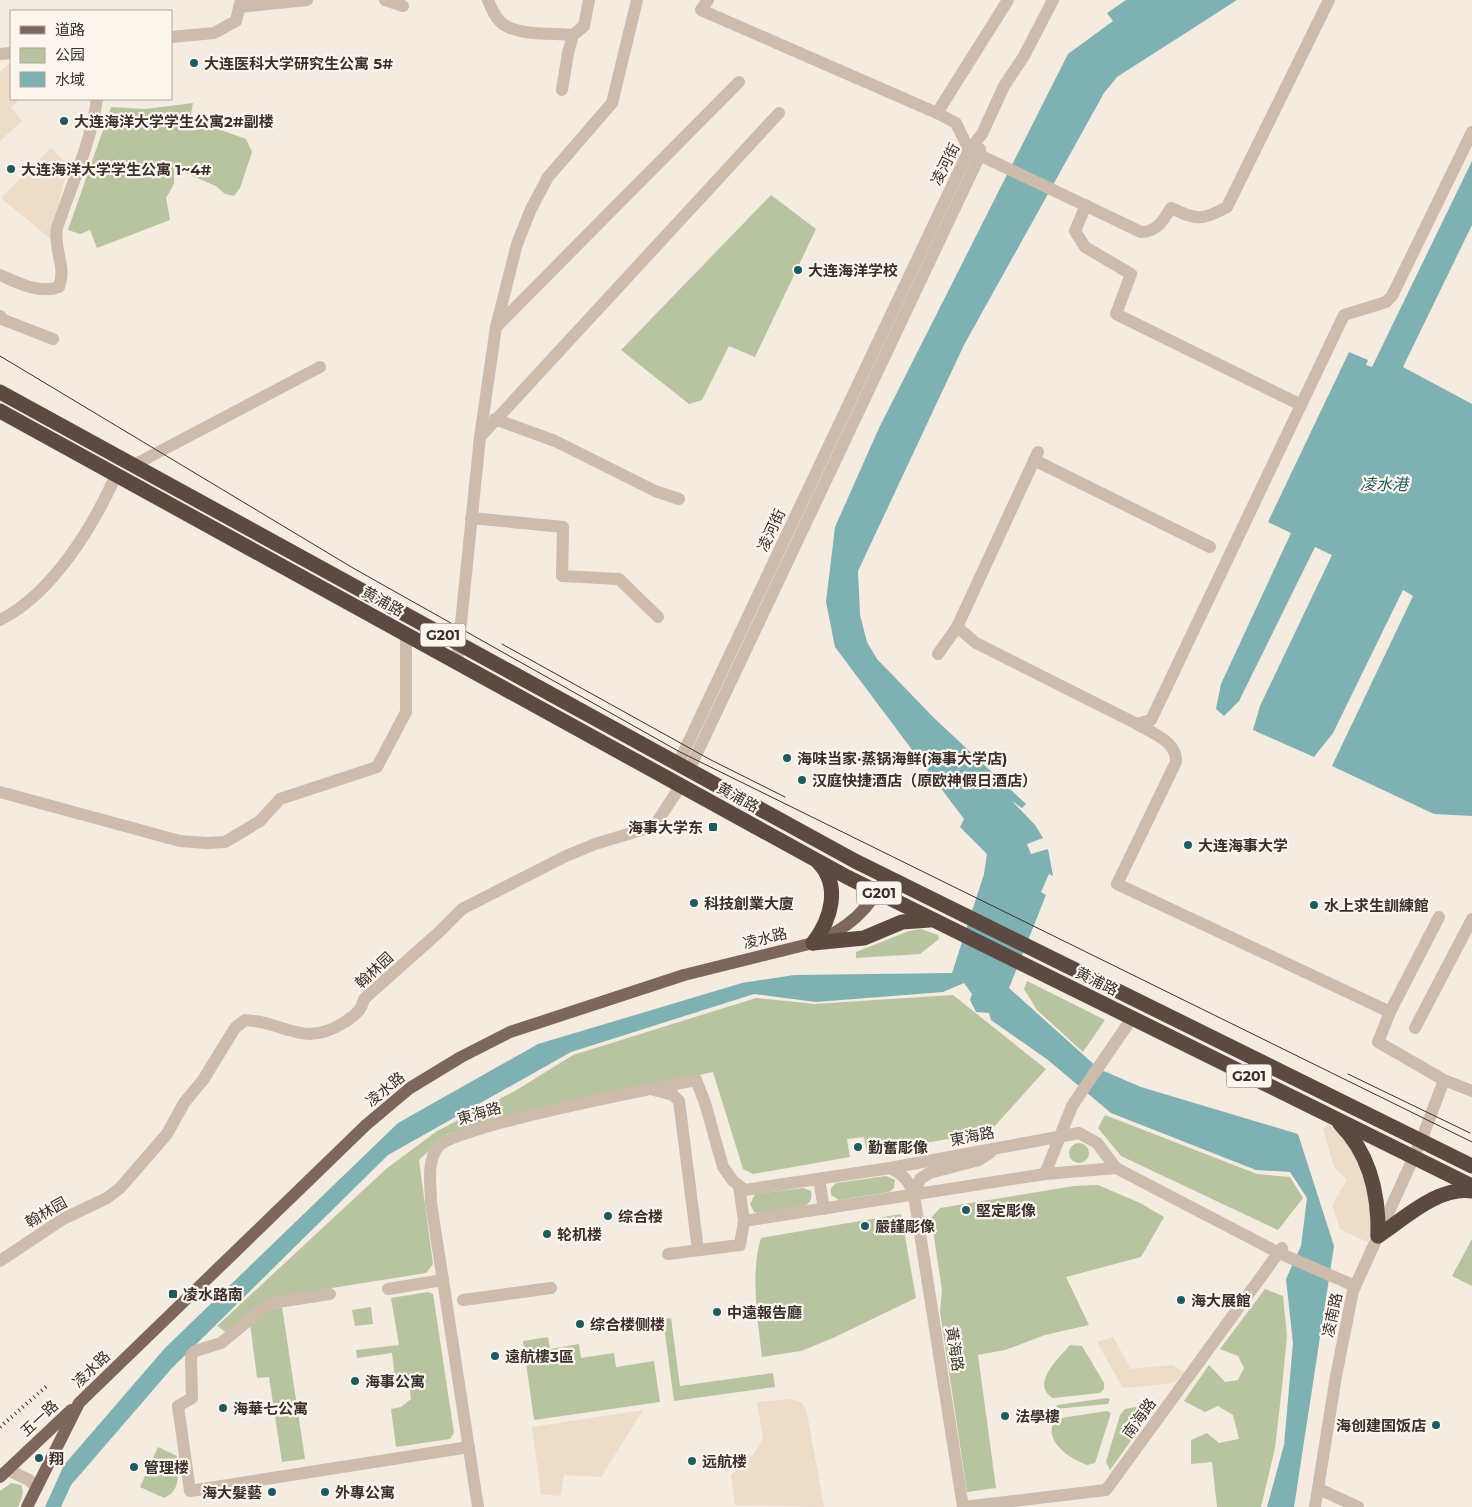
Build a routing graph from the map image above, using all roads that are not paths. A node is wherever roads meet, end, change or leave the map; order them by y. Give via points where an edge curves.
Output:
1 (307, 0) edge
2 (385, 0) edge
3 (488, 0) edge
4 (589, 0) edge
5 (637, 0) edge
6 (708, 0) edge
7 (1008, 0) edge
8 (1053, 0) edge
9 (1329, 0) edge
10 (240, 4) edge
11 (403, 6) dead end
12 (573, 35) junction
13 (172, 37) edge
14 (739, 82) dead end
15 (562, 90) dead end
16 (97, 100) edge
17 (779, 113) dead end
18 (937, 113) junction
19 (1472, 132) edge
20 (974, 152) junction
21 (1086, 205) junction
22 (0, 275) edge
23 (0, 316) edge
24 (496, 327) junction
25 (53, 339) dead end
26 (320, 367) dead end
27 (0, 392) edge
28 (1301, 405) junction
29 (0, 411) edge
30 (495, 419) junction
31 (480, 437) junction
32 (134, 465) junction
33 (116, 475) junction
34 (679, 499) dead end
35 (471, 518) junction
36 (1210, 547) dead end
37 (658, 617) dead end
38 (0, 620) edge
39 (957, 627) junction
40 (406, 634) junction
41 (459, 643) junction
42 (938, 654) dead end
43 (457, 662) junction
44 (1137, 724) junction
45 (684, 767) junction
46 (681, 785) junction
47 (0, 792) edge
48 (816, 860) junction
49 (886, 876) junction
50 (878, 892) junction
51 (1439, 917) dead end
52 (1472, 919) edge
53 (940, 923) junction
54 (813, 943) junction
55 (1390, 1012) junction
56 (1132, 1018) junction
57 (1416, 1028) dead end
58 (1444, 1080) junction
59 (644, 1090) junction
60 (1472, 1091) edge
61 (1334, 1118) junction
62 (1058, 1138) junction
63 (1421, 1141) junction
64 (996, 1148) junction
65 (1413, 1157) junction
66 (1472, 1166) edge
67 (890, 1168) junction
68 (1116, 1168) junction
69 (1045, 1174) junction
70 (819, 1179) junction
71 (740, 1186) junction
72 (1472, 1186) edge
73 (1472, 1191) edge
74 (914, 1195) junction
75 (824, 1209) junction
76 (744, 1221) junction
77 (1378, 1236) junction
78 (698, 1250) junction
79 (1281, 1250) junction
80 (668, 1254) dead end
81 (0, 1261) edge
82 (443, 1280) junction
83 (1355, 1286) junction
84 (551, 1288) dead end
85 (388, 1289) dead end
86 (330, 1294) dead end
87 (463, 1300) dead end
88 (79, 1403) junction
89 (469, 1447) junction
90 (4, 1474) edge
91 (37, 1488) junction
92 (1319, 1489) junction
93 (27, 1507) edge
94 (478, 1507) edge
95 (963, 1507) edge
96 (1315, 1507) edge
97 (1358, 1507) edge

1 - 10 street
2 - 11 street
3 - 12 street via 495,16 506,26 524,31
4 - 12 street via 584,26
5 - 24 street via 612,103 548,177 530,209 517,244
6 - 18 street via 701,10
7 - 18 street
8 - 20 street, 凌河街 via 1024,56 1004,86
9 - 21 street via 1227,207 1208,217 1190,217 1171,208 1162,224 1150,232 1141,232
10 - 13 street via 236,21 214,33
12 - 15 street
14 - 24 street
16 - 22 street via 95,115 57,228 55,239 62,266 59,287 40,289
17 - 30 street
18 - 20 street via 956,123
19 - 28 street via 1392,296 1386,302 1344,315
20 - 21 street
20 - 45 street, 凌河街
21 - 28 street via 1075,231 1085,246 1131,274 1116,314
23 - 25 street
24 - 31 street
26 - 32 street
27 - 32 highway, 黄浦路 / G201
28 - 44 street via 1151,720
29 - 33 highway, 黄浦路 / G201
30 - 31 street
30 - 34 street via 555,441 655,491
31 - 35 street
32 - 41 highway, 黄浦路 / G201
33 - 38 street via 104,503 55,577 13,614
33 - 40 highway, 黄浦路 / G201
35 - 37 street via 563,527 562,576 618,579
35 - 41 street
36 - 39 street via 1036,456
39 - 42 street
39 - 44 street via 976,643
40 - 43 highway, 黄浦路 / G201
40 - 47 street via 406,712 378,767 280,799 260,821 225,842 180,841
41 - 43 street
41 - 45 highway, 黄浦路 / G201
43 - 46 highway, 黄浦路 / G201
44 - 55 street via 1172,746 1177,753 1176,762 1117,884
45 - 49 highway, 黄浦路 / G201
46 - 48 highway, 黄浦路 / G201
46 - 81 street, 翰林园 via 656,822 648,828 566,856 462,909 364,1000 358,1013 332,1030 322,1034 298,1035 245,1020 236,1028 203,1080 184,1103 167,1134 120,1188 64,1219
48 - 50 highway, 黄浦路 / G201
48 - 54 highway via 829,880 831,898 829,918
49 - 50 main road, 凌水路
49 - 63 highway, 黄浦路 / G201
50 - 53 highway, 黄浦路 / G201
50 - 54 main road, 凌水路 via 868,907 843,929
51 - 55 street
52 - 57 street
53 - 54 highway via 912,919 864,938
53 - 56 highway, 黄浦路 / G201
54 - 88 main road, 凌水路 via 684,975 510,1032 460,1057 410,1088 366,1125
55 - 58 street via 1378,1042
56 - 61 highway, 黄浦路 / G201
56 - 62 street via 1072,1106
58 - 60 street
58 - 63 street, 凌南路
59 - 71 street, 東海路 via 696,1080 723,1167
59 - 78 street via 672,1094 679,1101
59 - 82 street, 東海路 via 512,1120 453,1137 438,1146 430,1166 431,1203
61 - 65 highway, 黄浦路 / G201
61 - 77 highway via 1358,1145 1367,1164 1378,1212
62 - 64 street, 東海路
62 - 68 street, 東海路 via 1079,1133 1097,1143
62 - 69 street
63 - 65 street, 凌南路
63 - 66 highway, 黄浦路 / G201
64 - 67 street, 東海路
64 - 74 street via 979,1160 929,1173 920,1179
65 - 72 highway, 黄浦路 / G201
65 - 77 street, 凌南路
67 - 70 street, 東海路
67 - 74 street via 910,1182
68 - 69 street
68 - 79 street
69 - 74 street
70 - 71 street, 東海路 via 745,1190
70 - 75 street
71 - 76 street
73 - 77 highway via 1450,1193 1432,1200
74 - 75 street
74 - 95 street, 黃海路
75 - 76 street
76 - 78 street via 740,1245
77 - 83 street, 凌南路
78 - 80 street
79 - 83 street
79 - 95 street, 南海路 via 1106,1490
82 - 85 street
82 - 89 street, 東海路
83 - 92 street, 凌南路 via 1334,1385
84 - 87 street
86 - 89 street via 270,1303 236,1333 191,1356 194,1392 192,1398 178,1406 190,1491
88 - 90 main road, 五一路
88 - 91 main road, 凌水路
89 - 94 street, 東海路
90 - 91 street via 23,1476
91 - 93 main road, 凌水路
92 - 96 street, 凌南路
92 - 97 street

